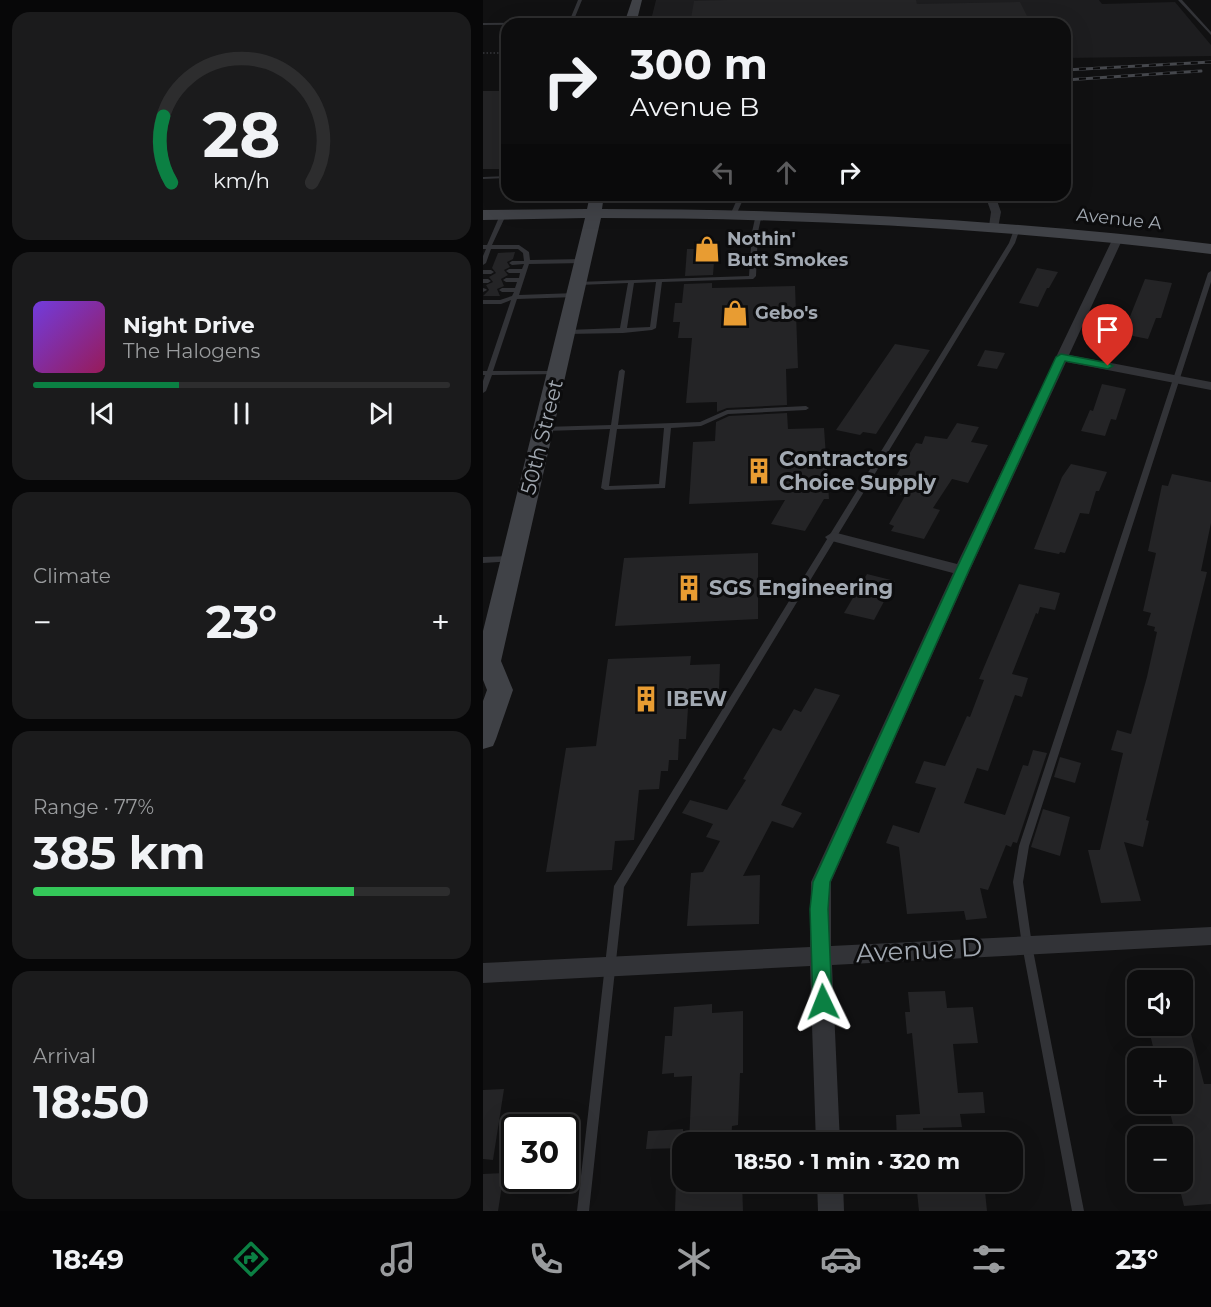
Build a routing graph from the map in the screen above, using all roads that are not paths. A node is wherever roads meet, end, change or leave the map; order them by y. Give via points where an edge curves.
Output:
1 (580, 0) edge
2 (637, 0) edge
3 (1181, 0) edge
4 (573, 18) edge
5 (632, 18) edge
6 (483, 24) edge
7 (501, 24) edge
8 (1211, 34) edge
9 (501, 177) edge
10 (483, 178) edge
11 (739, 201) edge
12 (992, 201) edge
13 (596, 204) edge
14 (733, 213) junction
15 (759, 214) junction
16 (483, 215) edge
17 (504, 215) junction
18 (995, 226) junction
19 (1017, 228) junction
20 (1119, 238) junction
21 (486, 247) edge
22 (1211, 249) edge
23 (584, 261) junction
24 (527, 262) junction
25 (483, 263) edge
26 (494, 263) dead end
27 (512, 263) dead end
28 (509, 271) dead end
29 (524, 271) junction
30 (483, 272) edge
31 (491, 272) dead end
32 (1211, 273) edge
33 (506, 280) dead end
34 (521, 280) junction
35 (659, 281) junction
36 (631, 282) junction
37 (577, 289) junction
38 (503, 290) dead end
39 (516, 293) junction
40 (483, 302) edge
41 (623, 331) junction
42 (567, 332) junction
43 (1061, 357) junction
44 (622, 371) dead end
45 (486, 373) edge
46 (557, 373) junction
47 (1178, 379) junction
48 (1211, 386) edge
49 (483, 391) edge
50 (806, 408) dead end
51 (668, 426) junction
52 (613, 427) junction
53 (543, 429) junction
54 (833, 537) junction
55 (512, 559) junction
56 (483, 560) edge
57 (962, 570) junction
58 (485, 663) edge
59 (483, 738) edge
60 (1211, 936) edge
61 (1027, 945) junction
62 (821, 955) junction
63 (610, 966) junction
64 (483, 973) edge
65 (828, 1132) edge
66 (830, 1192) edge
67 (583, 1211) edge
68 (831, 1211) edge
69 (1078, 1211) edge

1 - 4 lane
2 - 5 main road
3 - 8 lane
6 - 7 lane
9 - 10 lane
11 - 14 lane
12 - 18 street
13 - 14 main road, Avenue A
13 - 17 main road, Avenue A
13 - 23 main road, 50th Street
14 - 15 main road, Avenue A
15 - 18 main road, Avenue A
15 - 35 lane via 751,278
16 - 17 main road, Avenue A
17 - 21 lane
18 - 19 main road, Avenue A
19 - 20 main road, Avenue A
19 - 54 lane via 1012,243
20 - 22 main road, Avenue A
20 - 43 street
21 - 24 lane via 519,247 526,252
21 - 25 lane
23 - 24 lane
23 - 37 main road, 50th Street
24 - 27 lane
24 - 29 lane
25 - 26 lane
28 - 29 lane
29 - 34 lane
30 - 31 lane
32 - 47 lane
33 - 34 lane
34 - 39 lane
35 - 36 lane
35 - 41 lane via 653,327
36 - 37 lane
36 - 41 lane
37 - 39 lane
37 - 42 main road, 50th Street
38 - 39 lane
39 - 40 lane via 501,302
39 - 45 lane
41 - 42 lane
42 - 46 main road, 50th Street
43 - 47 street
43 - 57 street
44 - 52 lane
45 - 46 lane
45 - 49 lane
46 - 53 main road, 50th Street
47 - 48 street
47 - 61 lane via 1024,846 1018,882
50 - 51 lane via 727,412 701,424
51 - 52 lane
51 - 52 lane via 661,486 605,488
52 - 53 lane
53 - 55 main road, 50th Street
54 - 57 street
54 - 63 lane via 619,886
55 - 56 lane
55 - 58 main road, 50th Street
57 - 62 street via 821,882
58 - 59 main road, 50th Street via 500,690
60 - 61 street, Avenue D
61 - 62 street, Avenue D
61 - 69 lane
62 - 63 street, Avenue D
62 - 65 street
63 - 64 street, Avenue D
63 - 67 lane
66 - 68 street

